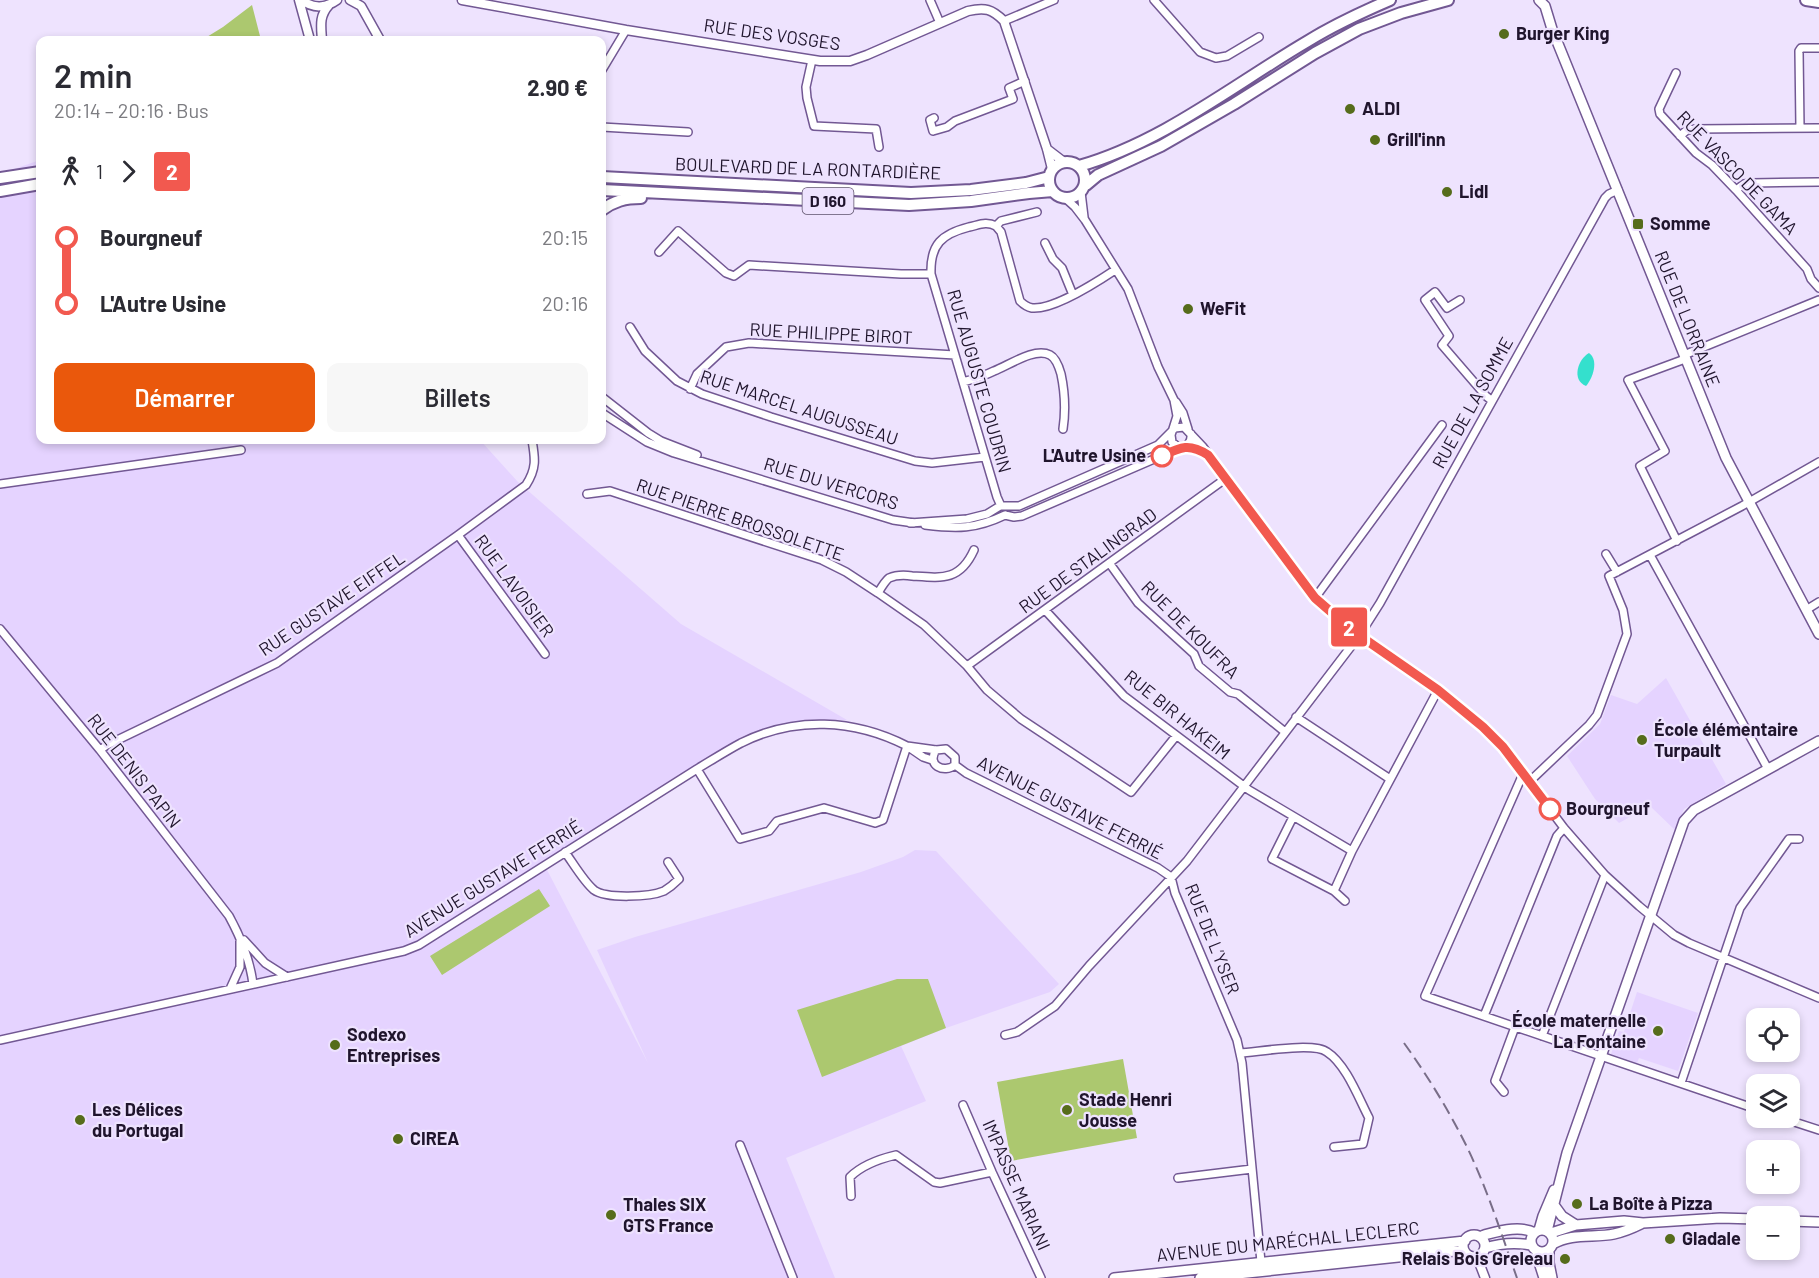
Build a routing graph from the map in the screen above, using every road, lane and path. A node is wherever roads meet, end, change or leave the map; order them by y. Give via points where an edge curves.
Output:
1 (301, 0) edge
2 (338, 0) edge
3 (350, 0) edge
4 (361, 0) edge
5 (462, 0) edge
6 (930, 0) edge
7 (1054, 0) edge
8 (1154, 0) edge
9 (1390, 0) edge
10 (1448, 0) edge
11 (1806, 0) edge
12 (1544, 2) edge
13 (1819, 2) edge
14 (329, 5) junction
15 (365, 13) junction
16 (1004, 21) junction
17 (940, 23) junction
18 (626, 30) junction
19 (309, 36) edge
20 (322, 36) edge
21 (378, 36) edge
22 (1259, 37) dead end
23 (1819, 48) edge
24 (812, 60) junction
25 (606, 63) edge
26 (1676, 73) dead end
27 (1025, 81) junction
28 (934, 118) dead end
29 (606, 127) edge
30 (1800, 128) junction
31 (1819, 128) edge
32 (688, 132) dead end
33 (1680, 136) junction
34 (879, 147) dead end
35 (1047, 149) junction
36 (1064, 162) junction
37 (1079, 166) junction
38 (36, 173) edge
39 (1050, 173) junction
40 (606, 177) edge
41 (0, 178) edge
42 (1819, 182) edge
43 (36, 185) edge
44 (1083, 188) junction
45 (606, 190) edge
46 (1618, 190) junction
47 (1736, 190) junction
48 (0, 191) edge
49 (1053, 191) junction
50 (709, 196) junction
51 (1065, 198) junction
52 (606, 207) edge
53 (1037, 212) dead end
54 (1085, 220) junction
55 (996, 226) junction
56 (1045, 243) dead end
57 (659, 252) dead end
58 (1115, 270) junction
59 (932, 274) junction
60 (1819, 288) edge
61 (1073, 295) junction
62 (1460, 300) dead end
63 (1819, 300) edge
64 (630, 327) dead end
65 (956, 356) junction
66 (1684, 357) junction
67 (963, 382) junction
68 (690, 388) junction
69 (606, 400) edge
70 (1174, 400) junction
71 (1491, 400) junction
72 (606, 416) edge
73 (1442, 425) dead end
74 (1063, 429) dead end
75 (1189, 431) junction
76 (1172, 432) junction
77 (533, 444) edge
78 (1182, 447) junction
79 (241, 450) dead end
80 (1208, 455) junction
81 (986, 457) junction
82 (1819, 462) edge
83 (744, 474) junction
84 (1225, 479) junction
85 (0, 484) edge
86 (586, 494) dead end
87 (1748, 501) junction
88 (999, 507) junction
89 (1003, 516) junction
90 (910, 523) junction
91 (458, 535) junction
92 (1677, 541) junction
93 (974, 550) dead end
94 (1606, 554) dead end
95 (1650, 555) junction
96 (1110, 564) junction
97 (1617, 572) junction
98 (878, 593) junction
99 (1315, 598) junction
100 (1819, 602) edge
101 (1046, 610) junction
102 (1806, 610) junction
103 (0, 629) edge
104 (1819, 634) edge
105 (1359, 636) junction
106 (545, 654) dead end
107 (967, 666) junction
108 (1438, 690) junction
109 (1296, 717) junction
110 (1285, 732) junction
111 (1176, 736) junction
112 (1819, 741) edge
113 (907, 746) junction
114 (100, 750) junction
115 (936, 750) junction
116 (932, 760) junction
117 (955, 765) junction
118 (697, 769) junction
119 (1768, 769) junction
120 (1523, 774) junction
121 (1390, 779) junction
122 (1529, 782) junction
123 (1244, 787) junction
124 (1293, 817) junction
125 (1564, 828) junction
126 (1799, 839) dead end
127 (1352, 851) junction
128 (565, 852) junction
129 (668, 862) dead end
130 (1605, 875) junction
131 (1171, 877) junction
132 (1334, 891) junction
133 (1345, 901) dead end
134 (1650, 915) junction
135 (240, 936) junction
136 (1722, 957) junction
137 (286, 976) junction
138 (253, 984) junction
139 (230, 989) junction
140 (1819, 998) edge
141 (1484, 1016) junction
142 (1515, 1027) junction
143 (1005, 1035) dead end
144 (1542, 1036) junction
145 (0, 1040) edge
146 (1240, 1053) junction
147 (1602, 1056) junction
148 (1681, 1083) junction
149 (1504, 1092) dead end
150 (963, 1105) dead end
151 (1746, 1106) edge
152 (1800, 1124) edge
153 (1819, 1130) edge
154 (740, 1145) dead end
155 (1334, 1147) dead end
156 (1252, 1170) junction
157 (992, 1172) junction
158 (1178, 1178) dead end
159 (1558, 1183) junction
160 (851, 1196) dead end
161 (1554, 1205) junction
162 (1746, 1219) edge
163 (1800, 1221) edge
164 (1819, 1222) edge
165 (1643, 1223) junction
166 (1576, 1225) junction
167 (1543, 1232) junction
168 (1480, 1237) junction
169 (1465, 1241) junction
170 (1551, 1247) junction
171 (1485, 1248) junction
172 (1534, 1248) junction
173 (1465, 1252) junction
174 (1477, 1257) junction
175 (1261, 1262) junction
176 (1248, 1273) junction
177 (793, 1278) edge
178 (1041, 1278) edge
179 (1114, 1278) edge
180 (1200, 1278) edge
181 (1485, 1278) edge
182 (1544, 1278) edge
183 (1552, 1278) edge

1 - 14 street via 314,6
1 - 19 street
2 - 14 street
3 - 15 street
4 - 15 street
5 - 18 street, RUE DES VOSGES
6 - 17 street
7 - 16 street
8 - 22 street via 1200,52 1216,58 1227,57
9 - 37 main road via 1308,40 1156,134
10 - 44 main road via 1359,29 1161,146 1098,175
11 - 13 main road
12 - 46 main road, RUE DE LORRAINE
14 - 20 street via 320,21
15 - 21 street
16 - 17 street, RUE DES VOSGES via 988,9 979,9
16 - 27 street
17 - 24 street, RUE DES VOSGES via 850,61
18 - 24 street, RUE DES VOSGES
18 - 25 street
23 - 30 street via 1799,51
24 - 34 street via 806,87 814,126 876,129
26 - 33 street, RUE VASCO DE GAMA via 1659,109
27 - 28 street via 1010,87 1013,99 947,127 933,131 930,120
27 - 35 street
29 - 32 street
30 - 31 street
30 - 33 street via 1696,129
33 - 47 street, RUE VASCO DE GAMA
35 - 36 street
35 - 39 street
36 - 37 main road
36 - 39 main road
37 - 44 main road via 1086,178
38 - 41 main road
39 - 40 main road, BOULEVARD DE LA RONTARDIÈRE / D 160 via 1026,183 911,193
39 - 49 main road via 1048,182
42 - 47 street via 1752,183
43 - 48 main road
44 - 51 main road
44 - 54 street
45 - 50 main road, BOULEVARD DE LA RONTARDIÈRE / D 160
46 - 66 main road, RUE DE LORRAINE
46 - 71 street, RUE DE LA SOMME via 1605,198
47 - 60 street, RUE VASCO DE GAMA via 1807,269
49 - 50 main road, BOULEVARD DE LA RONTARDIÈRE / D 160 via 909,205
49 - 51 main road
50 - 52 main road via 680,200 630,198
51 - 54 street
53 - 55 street via 1001,221
54 - 58 street
55 - 59 street via 988,222 944,237 933,254
55 - 61 street via 1020,300 1026,306 1033,308
56 - 61 street via 1062,268
57 - 59 street via 678,231 734,276 749,266
58 - 61 street
58 - 70 street via 1128,289
59 - 65 street, RUE AUGUSTE COUDRIN
62 - 71 street via 1448,308 1435,292 1425,300 1449,336 1442,345
63 - 66 street
64 - 68 street, RUE MARCEL AUGUSSEAU via 645,351
65 - 67 street, RUE AUGUSTE COUDRIN
65 - 68 street, RUE PHILIPPE BIROT via 749,343 726,347 697,374
66 - 87 main road, RUE DE LORRAINE via 1725,458
66 - 92 street via 1628,380 1665,452 1640,466
67 - 74 street via 1037,353 1048,354 1054,358 1064,385
67 - 81 street, RUE AUGUSTE COUDRIN
68 - 81 street, RUE MARCEL AUGUSSEAU via 915,461
69 - 83 street, RUE DU VERCORS via 661,441
70 - 75 street
70 - 76 street via 1177,416
71 - 105 street, RUE DE LA SOMME
72 - 83 street, RUE DU VERCORS via 647,442
73 - 99 street
75 - 76 street via 1179,427
75 - 78 street via 1190,442
75 - 80 street
76 - 78 street via 1172,442
76 - 88 street, RUE DU VERCORS via 1158,445 1029,502
77 - 91 street, RUE GUSTAVE EIFFEL via 535,461 526,485
78 - 80 street
78 - 89 street, RUE DU VERCORS via 1035,511 1014,518
79 - 85 street
80 - 84 street
81 - 88 street, RUE AUGUSTE COUDRIN
82 - 87 street
83 - 90 street, RUE DU VERCORS
84 - 96 street, RUE DE STALINGRAD
84 - 99 street
86 - 98 street, RUE PIERRE BROSSOLETTE via 610,491 822,560
87 - 92 street
87 - 102 main road, RUE DE LORRAINE
88 - 89 street, RUE AUGUSTE COUDRIN via 1006,509
88 - 90 street, RUE DU VERCORS via 966,519
89 - 90 street, RUE DU VERCORS via 985,525 962,527
91 - 106 street, RUE LAVOISIER
91 - 114 street, RUE GUSTAVE EIFFEL via 277,663
92 - 95 street
93 - 98 street via 968,563 951,576 903,575 888,579
94 - 97 street
95 - 97 street
95 - 119 street
96 - 101 street, RUE DE STALINGRAD
96 - 110 street, RUE DE KOUFRA via 1138,603 1194,654 1199,666
97 - 122 street via 1609,576 1623,610 1627,634 1597,715
98 - 107 street, RUE PIERRE BROSSOLETTE via 924,625
99 - 105 street
100 - 102 street
101 - 107 street, RUE DE STALINGRAD
101 - 111 street, RUE BIR HAKEIM via 1125,696
102 - 104 main road, RUE DE LORRAINE
103 - 114 street, RUE DENIS PAPIN
105 - 108 street
105 - 109 street, RUE DE L’YSER
107 - 111 street, RUE PIERRE BROSSOLETTE via 987,690 1021,719 1131,792
108 - 120 street via 1483,727
108 - 121 street
109 - 110 street, RUE DE L’YSER
109 - 121 street
110 - 123 street, RUE DE L’YSER
111 - 123 street, RUE BIR HAKEIM
112 - 119 main road
113 - 115 street, AVENUE GUSTAVE FERRIÉ
113 - 116 street, AVENUE GUSTAVE FERRIÉ
113 - 118 street, AVENUE GUSTAVE FERRIÉ via 848,726 790,726 741,743
113 - 118 street via 882,820 875,823 824,807 777,821 769,831 740,839
114 - 135 street, RUE DENIS PAPIN via 229,916
115 - 116 street
115 - 117 street via 952,752
116 - 117 street via 945,769
117 - 131 street, AVENUE GUSTAVE FERRIÉ
118 - 128 street, AVENUE GUSTAVE FERRIÉ
119 - 134 main road via 1694,810 1684,821
120 - 122 street
120 - 141 street via 1425,996
121 - 127 street
122 - 125 street
123 - 124 street, RUE BIR HAKEIM
123 - 131 street, RUE DE L’YSER
124 - 127 street, RUE BIR HAKEIM
124 - 132 street via 1272,859
125 - 130 street
125 - 141 street via 1557,836
126 - 136 street via 1789,839 1740,908
127 - 132 street
128 - 129 street via 592,889 603,896 664,891 679,879
128 - 137 street, AVENUE GUSTAVE FERRIÉ via 411,948
130 - 134 street
130 - 144 street
131 - 143 street via 1055,1006 1017,1032
131 - 146 street, RUE DE L’YSER
132 - 133 street
134 - 136 street via 1674,935
134 - 147 main road
135 - 137 street, RUE DENIS PAPIN via 265,963
135 - 138 street, RUE DENIS PAPIN
135 - 139 street via 240,967
136 - 140 street
136 - 148 street
137 - 138 street, AVENUE GUSTAVE FERRIÉ
138 - 139 street, AVENUE GUSTAVE FERRIÉ
139 - 145 street, AVENUE GUSTAVE FERRIÉ
141 - 142 street
142 - 144 street
142 - 149 street via 1495,1081
144 - 147 street
146 - 155 street via 1314,1047 1326,1050 1337,1060 1369,1118 1363,1144
146 - 156 street, RUE DE L’YSER
147 - 148 street
147 - 159 main road
148 - 151 street
150 - 157 street, IMPASSE MARIANI
152 - 153 street
154 - 177 street
156 - 158 street
156 - 175 street, RUE DE L’YSER
157 - 160 street via 934,1182 896,1155 858,1169 850,1177
157 - 178 street, IMPASSE MARIANI
159 - 161 main road
159 - 167 main road via 1551,1194
161 - 166 main road
161 - 167 main road
162 - 165 main road
163 - 164 main road
165 - 166 main road
165 - 170 main road via 1614,1234 1558,1241
166 - 167 main road
167 - 168 main road, AVENUE DU MARÉCHAL LECLERC via 1515,1229
167 - 170 main road
167 - 172 main road via 1531,1238
168 - 169 main road, AVENUE DU MARÉCHAL LECLERC via 1470,1236
168 - 171 main road
169 - 173 main road
169 - 175 main road, AVENUE DU MARÉCHAL LECLERC
170 - 172 main road via 1543,1253
170 - 183 main road
171 - 172 main road via 1519,1242
171 - 174 main road
172 - 182 main road
173 - 174 main road, AVENUE DU MARÉCHAL LECLERC
173 - 176 main road, AVENUE DU MARÉCHAL LECLERC
174 - 181 street
175 - 176 street
175 - 179 main road, AVENUE DU MARÉCHAL LECLERC
176 - 180 main road, AVENUE DU MARÉCHAL LECLERC

